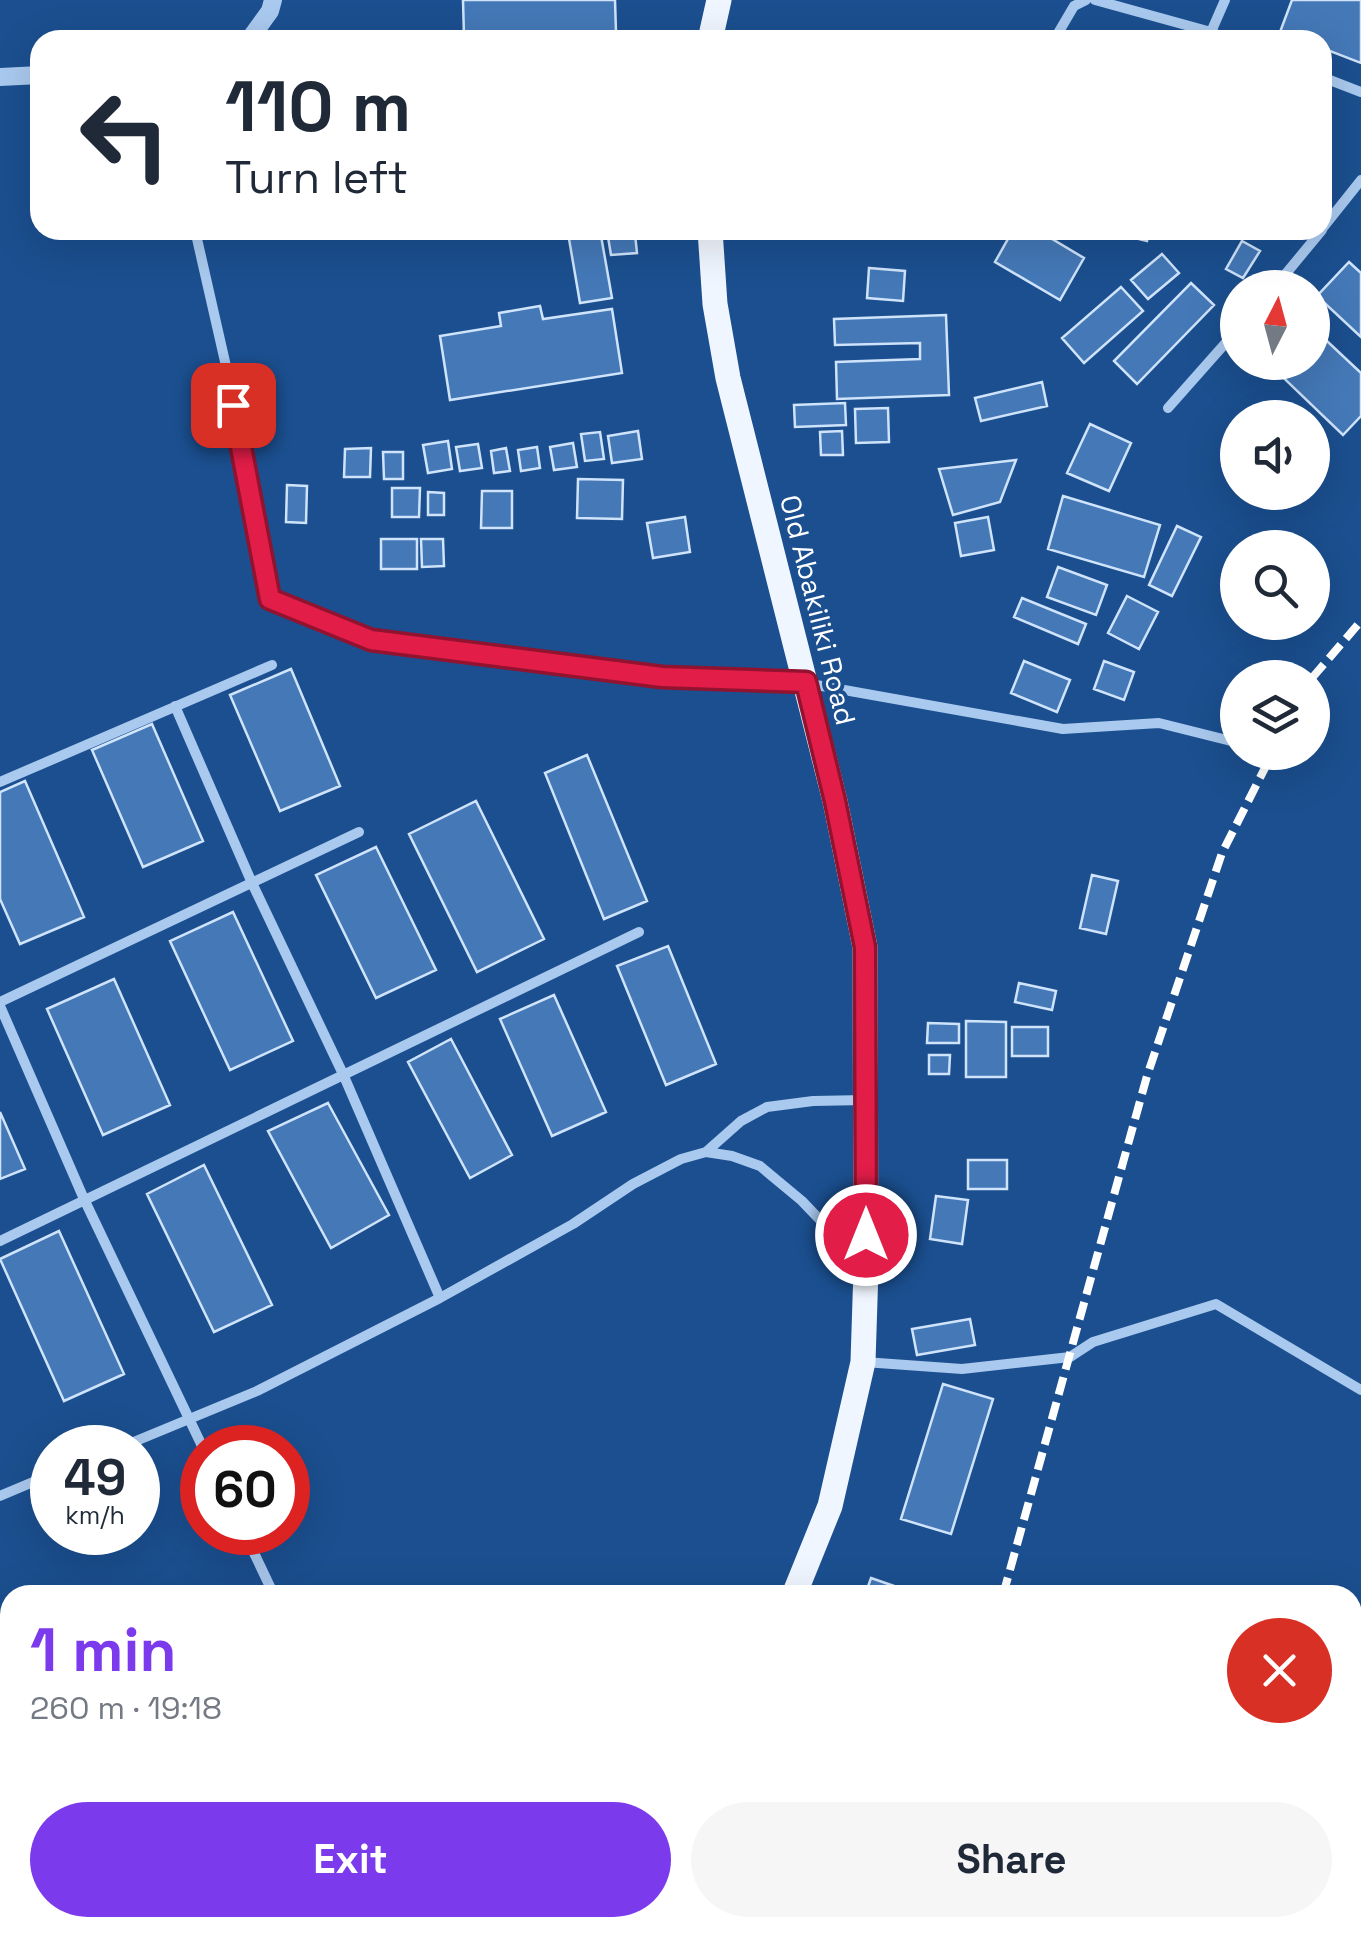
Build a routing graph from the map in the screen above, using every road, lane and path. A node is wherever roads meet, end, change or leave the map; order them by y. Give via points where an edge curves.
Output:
1 (273, 0) edge
2 (719, 0) edge
3 (1086, 0) edge
4 (1095, 0) edge
5 (1225, 0) edge
6 (256, 30) edge
7 (712, 30) edge
8 (1060, 30) edge
9 (1204, 30) edge
10 (1212, 30) edge
11 (30, 76) edge
12 (0, 77) edge
13 (1332, 81) edge
14 (1361, 92) edge
15 (1361, 180) edge
16 (1332, 217) edge
17 (198, 240) edge
18 (711, 240) edge
19 (1314, 240) edge
20 (1289, 270) edge
21 (1220, 349) edge
22 (1168, 408) dead end
23 (272, 665) dead end
24 (806, 682) junction
25 (175, 706) junction
26 (1220, 738) edge
27 (0, 782) edge
28 (358, 832) dead end
29 (252, 883) junction
30 (639, 932) dead end
31 (0, 1004) edge
32 (343, 1074) junction
33 (866, 1100) junction
34 (706, 1152) junction
35 (84, 1199) junction
36 (0, 1241) edge
37 (866, 1268) junction
38 (440, 1298) junction
39 (863, 1362) junction
40 (1361, 1390) edge
41 (190, 1419) junction
42 (192, 1425) edge
43 (160, 1431) edge
44 (30, 1483) edge
45 (0, 1496) edge
46 (255, 1555) edge
47 (269, 1585) edge
48 (798, 1585) edge

1 - 6 street
2 - 7 main road
3 - 8 street via 1074,6
4 - 9 street
5 - 10 street
11 - 12 street
13 - 14 street
15 - 16 street
17 - 24 street via 270,599 371,640 662,677
18 - 24 main road, Old Abakiliki Road via 728,378
19 - 20 street
21 - 22 street
23 - 25 street
24 - 26 street via 1063,729 1159,723
24 - 33 main road, Old Abakiliki Road via 865,947
25 - 27 street
25 - 29 street
28 - 29 street
29 - 31 street
29 - 32 street
30 - 32 street
31 - 35 street
32 - 35 street
32 - 38 street
33 - 34 street via 767,1107
33 - 37 main road, Old Abakiliki Road
34 - 37 street via 760,1166
34 - 38 street via 632,1184
35 - 36 street
35 - 41 street
37 - 39 main road, Old Abakiliki Road
38 - 41 street
39 - 40 street via 962,1369 1070,1357 1094,1342 1216,1304
39 - 48 main road, Old Abakiliki Road via 830,1506
41 - 42 street
41 - 43 street
44 - 45 street
46 - 47 street

